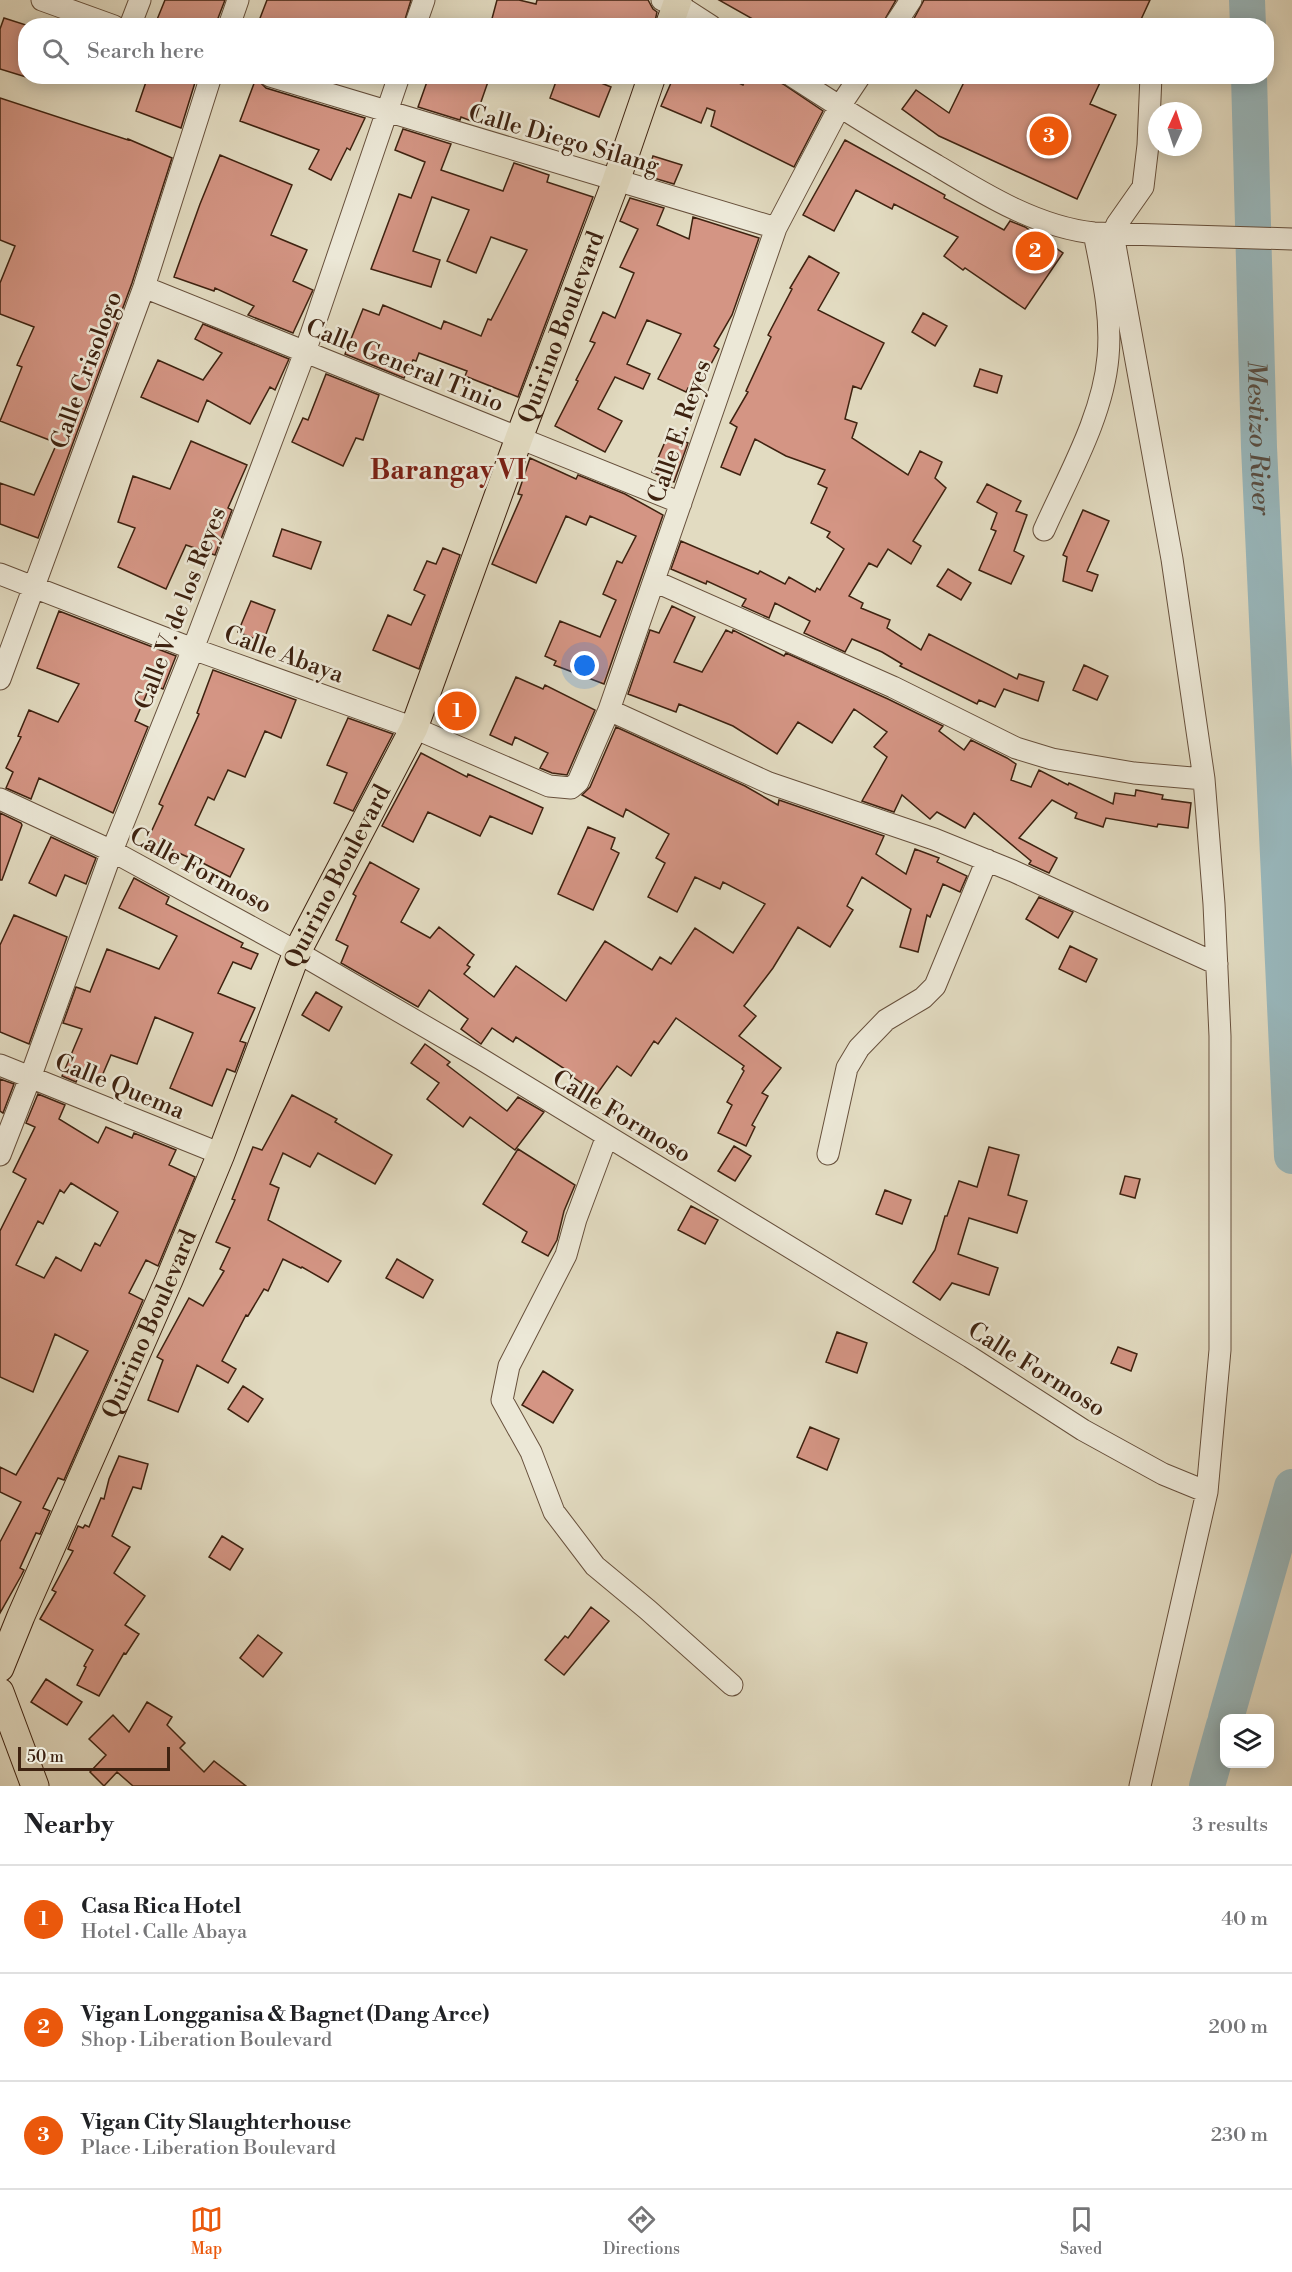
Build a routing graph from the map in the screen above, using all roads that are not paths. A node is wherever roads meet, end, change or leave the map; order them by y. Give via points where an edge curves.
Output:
1 (42, 0) edge
2 (140, 0) edge
3 (238, 0) edge
4 (424, 0) edge
5 (911, 0) edge
6 (671, 7) edge
7 (92, 18) edge
8 (133, 18) edge
9 (232, 18) edge
10 (418, 18) edge
11 (694, 18) edge
12 (899, 18) edge
13 (208, 84) edge
14 (295, 84) edge
15 (396, 84) edge
16 (649, 84) edge
17 (805, 84) edge
18 (855, 84) edge
19 (1151, 84) edge
20 (840, 106) junction
21 (387, 113) junction
22 (616, 181) junction
23 (776, 228) junction
24 (1113, 234) junction
25 (1292, 239) edge
26 (144, 287) junction
27 (305, 352) junction
28 (519, 438) junction
29 (681, 503) junction
30 (1044, 530) dead end
31 (0, 574) edge
32 (654, 581) junction
33 (33, 586) junction
34 (193, 649) junction
35 (0, 679) edge
36 (609, 710) junction
37 (414, 728) junction
38 (1204, 779) junction
39 (549, 786) joint
40 (0, 799) edge
41 (112, 851) junction
42 (987, 860) junction
43 (297, 952) junction
44 (1217, 964) junction
45 (0, 1065) edge
46 (30, 1078) junction
47 (607, 1136) junction
48 (221, 1154) junction
49 (828, 1154) dead end
50 (0, 1155) edge
51 (1207, 1492) junction
52 (0, 1668) edge
53 (732, 1685) dead end
54 (0, 1692) edge
55 (35, 1786) edge
56 (1140, 1786) edge

1 - 7 street
2 - 8 street
3 - 9 street
4 - 10 street
5 - 12 street
6 - 11 street
13 - 26 street, Calle Crisologo
14 - 21 street, Calle Diego Silang
15 - 21 street, Calle V. de los Reyes
16 - 22 main road, Quirino Boulevard
17 - 20 street
18 - 20 street, Calle E. Reyes
19 - 24 street via 1143,187
20 - 23 street, Calle E. Reyes
20 - 24 street via 1022,212 1071,231
21 - 22 street, Calle Diego Silang
21 - 27 street, Calle V. de los Reyes
22 - 23 street, Calle Diego Silang
22 - 28 main road, Quirino Boulevard
23 - 29 street, Calle E. Reyes
24 - 25 street
24 - 30 street via 1103,389 1095,417
24 - 38 street via 1172,559
26 - 27 street, Calle General Tinio
26 - 33 street, Calle Crisologo
27 - 28 street, Calle General Tinio
27 - 34 street, Calle V. de los Reyes
28 - 29 street, Calle General Tinio
28 - 37 main road, Quirino Boulevard
29 - 32 street, Calle E. Reyes
31 - 33 street, Calle Abaya
32 - 36 street, Calle E. Reyes
32 - 38 street via 893,687 1016,748 1052,759 1134,773
33 - 34 street, Calle Abaya
33 - 35 street, Calle Crisologo
34 - 37 street, Calle Abaya
34 - 41 street, Calle V. de los Reyes
36 - 39 street, Calle E. Reyes via 575,786
36 - 42 street via 770,783
37 - 39 street, Calle Abaya
37 - 43 main road, Quirino Boulevard
38 - 44 street
40 - 41 street, Calle Formoso
41 - 43 street, Calle Formoso
41 - 46 street, Calle V. de los Reyes
42 - 44 street
42 - 49 street via 935,986 923,998 886,1020 859,1048 847,1068
43 - 47 street, Calle Formoso
43 - 48 main road, Quirino Boulevard
44 - 51 street via 1220,1350
45 - 46 street, Calle Quema
46 - 48 street, Calle Quema
46 - 50 street, Calle V. de los Reyes
47 - 51 street, Calle Formoso via 1083,1430 1163,1474
47 - 53 street via 566,1256 509,1366 501,1400 531,1452 554,1512 595,1566
48 - 52 main road, Quirino Boulevard
51 - 56 street
54 - 55 main road

